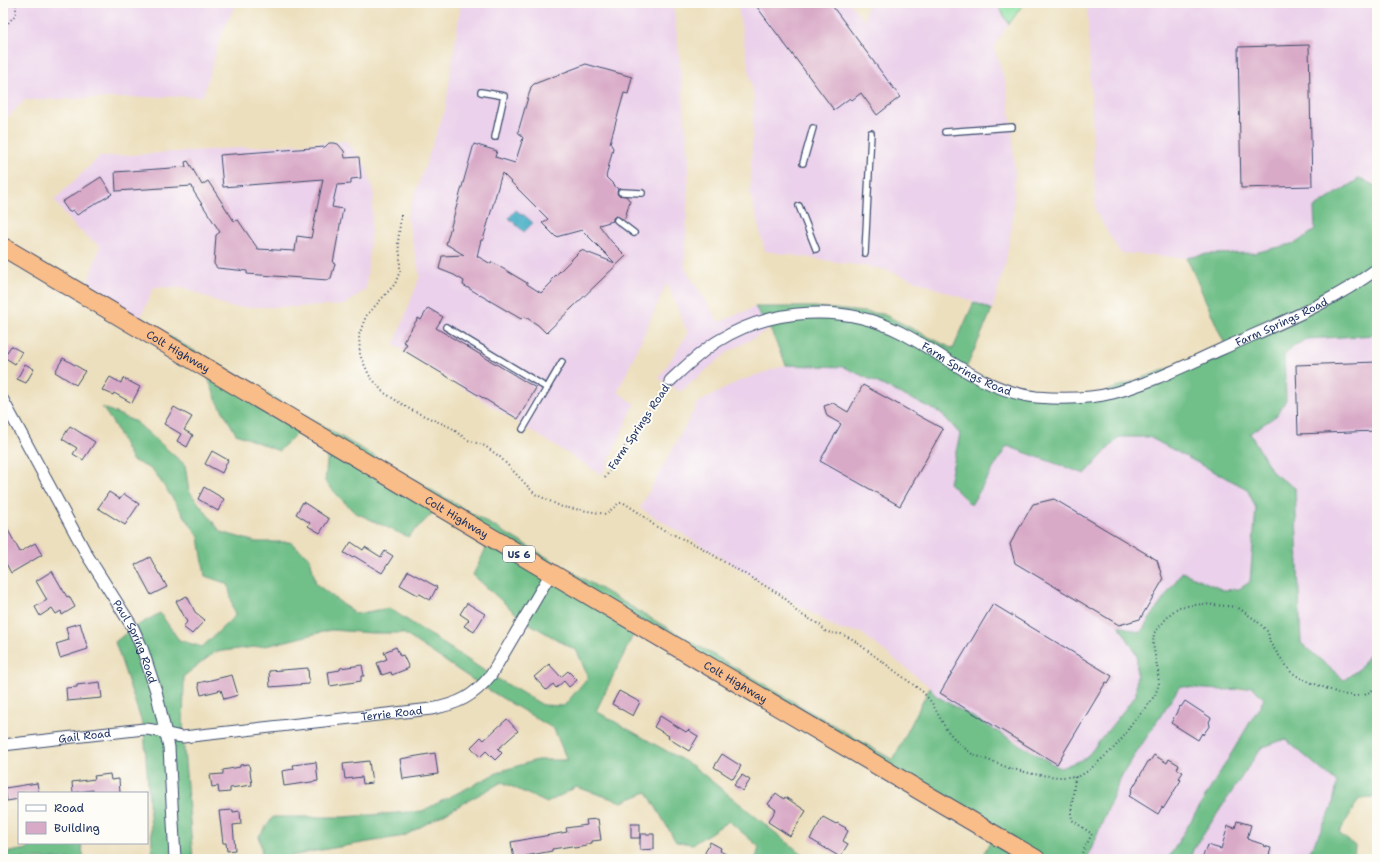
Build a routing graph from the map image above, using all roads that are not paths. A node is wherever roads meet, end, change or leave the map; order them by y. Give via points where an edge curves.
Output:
1 (481, 92) dead end
2 (1012, 127) dead end
3 (813, 128) dead end
4 (945, 132) dead end
5 (871, 133) dead end
6 (495, 138) dead end
7 (803, 163) dead end
8 (621, 192) dead end
9 (642, 193) dead end
10 (799, 206) dead end
11 (617, 220) dead end
12 (634, 233) dead end
13 (3, 247) edge
14 (816, 249) dead end
15 (865, 253) dead end
16 (1377, 269) edge
17 (446, 327) dead end
18 (562, 362) dead end
19 (670, 381) road end
20 (547, 388) junction
21 (3, 400) edge
22 (523, 429) dead end
23 (551, 573) junction
24 (166, 733) junction
25 (3, 745) edge
26 (176, 859) edge
27 (1036, 859) edge

1 - 6 lane via 504,96
2 - 4 lane
3 - 7 lane
5 - 15 lane
8 - 9 lane
10 - 14 lane
11 - 12 lane
13 - 23 highway, Colt Highway / US 6
16 - 19 street, Farm Springs Road via 1342,292 1300,314 1150,381 1091,397 1053,398 1004,388 982,380 901,332 880,323 857,316 825,313 772,318 735,332 695,358
17 - 20 lane
18 - 20 lane
20 - 22 lane
21 - 24 street, Paul Spring Road via 87,555 133,628 150,670
23 - 24 street, Terrie Road via 491,675 477,690 460,701 431,709 183,737
23 - 27 highway, Colt Highway / US 6
24 - 25 street, Gail Road via 144,729
24 - 26 street, Paul Spring Road

